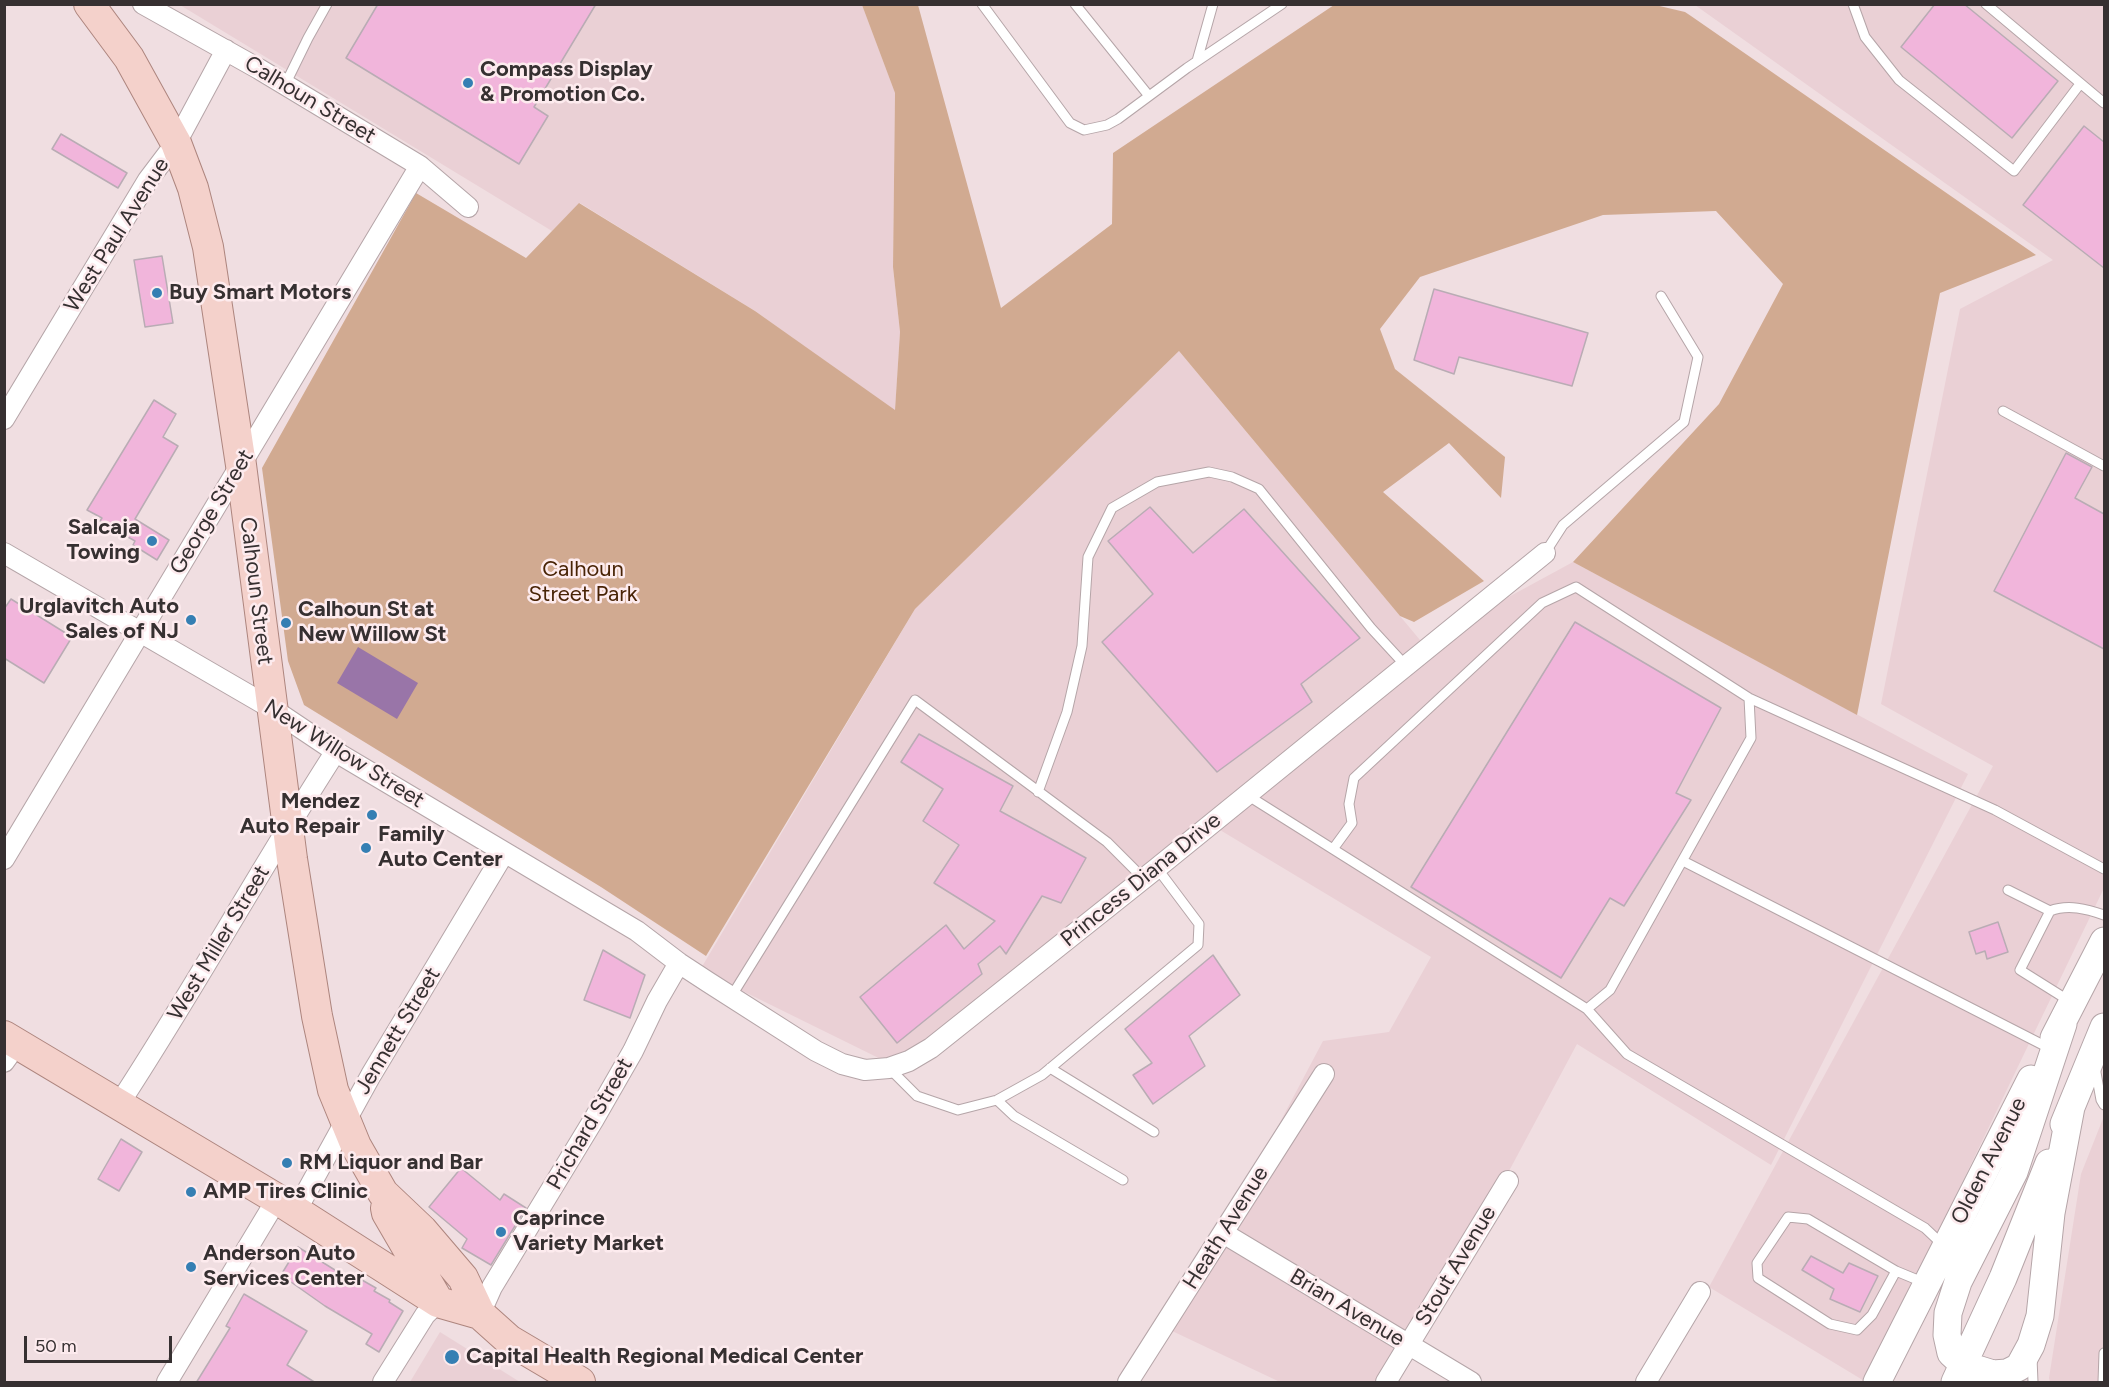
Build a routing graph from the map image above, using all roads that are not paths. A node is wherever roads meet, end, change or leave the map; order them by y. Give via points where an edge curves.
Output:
1 (89, 4) edge
2 (143, 4) edge
3 (327, 4) edge
4 (982, 4) edge
5 (1075, 4) edge
6 (1213, 4) edge
7 (1282, 4) edge
8 (1853, 4) edge
9 (1986, 4) edge
10 (226, 50) junction
11 (1197, 61) junction
12 (2080, 84) junction
13 (285, 85) junction
14 (1149, 96) junction
15 (2104, 103) edge
16 (176, 143) junction
17 (420, 166) junction
18 (468, 207) dead end
19 (1661, 296) dead end
20 (2002, 411) dead end
21 (4, 419) edge
22 (241, 465) junction
23 (2104, 466) edge
24 (4, 553) edge
25 (1545, 553) joint
26 (139, 632) junction
27 (1406, 666) junction
28 (1749, 698) junction
29 (271, 708) junction
30 (336, 751) junction
31 (1038, 792) junction
32 (1247, 795) junction
33 (288, 826) junction
34 (1333, 849) junction
35 (504, 853) junction
36 (4, 859) edge
37 (1683, 861) junction
38 (2104, 869) edge
39 (1150, 873) junction
40 (2008, 891) dead end
41 (2050, 911) junction
42 (2104, 915) edge
43 (2104, 941) edge
44 (679, 963) junction
45 (708, 982) joint
46 (731, 997) junction
47 (1587, 1009) junction
48 (2068, 1013) junction
49 (2104, 1027) edge
50 (8, 1047) edge
51 (2049, 1048) junction
52 (2092, 1052) junction
53 (889, 1068) junction
54 (1050, 1068) junction
55 (1324, 1074) dead end
56 (997, 1100) junction
57 (119, 1104) junction
58 (2104, 1105) edge
59 (2071, 1107) junction
60 (345, 1120) junction
61 (1154, 1132) dead end
62 (1124, 1180) dead end
63 (1508, 1181) dead end
64 (383, 1193) junction
65 (287, 1205) junction
66 (1223, 1233) junction
67 (1945, 1248) junction
68 (1896, 1271) junction
69 (1927, 1283) junction
70 (1700, 1292) dead end
71 (438, 1302) junction
72 (480, 1314) junction
73 (1409, 1345) junction
74 (2031, 1345) junction
75 (2104, 1353) edge
76 (1963, 1377) edge
77 (167, 1383) edge
78 (383, 1383) edge
79 (580, 1383) edge
80 (1128, 1383) edge
81 (1386, 1383) edge
82 (1471, 1383) edge
83 (1646, 1383) edge
84 (1877, 1383) edge
85 (2033, 1383) edge
86 (2103, 1383) edge

1 - 16 main road, Calhoun Street via 129,58
2 - 10 street, Calhoun Street
3 - 13 lane
4 - 14 lane via 1070,123 1084,130 1107,125
5 - 14 lane
6 - 11 lane
7 - 11 lane
8 - 12 lane via 1865,37 1899,80 2014,171
9 - 12 lane
10 - 13 street, Calhoun Street
10 - 16 street, West Paul Avenue
11 - 14 lane
12 - 15 lane
13 - 17 street, Calhoun Street
16 - 21 street, West Paul Avenue via 142,189
16 - 22 main road, Calhoun Street via 193,188 208,247
17 - 18 street, Calhoun Street
17 - 22 street, George Street
19 - 25 lane via 1698,357 1684,422 1563,525
20 - 23 lane
22 - 26 street, George Street
22 - 29 main road, Calhoun Street
24 - 26 street, New Willow Street
25 - 27 street, Princess Diana Drive
26 - 29 street, New Willow Street
26 - 36 street, George Street
27 - 31 lane via 1259,489 1209,472 1157,482 1112,508 1088,557 1082,646 1067,712
27 - 32 street, Princess Diana Drive
28 - 34 lane via 1576,587 1542,603 1354,778 1349,804 1352,823
28 - 37 lane via 1751,738
28 - 38 lane via 1995,810
29 - 30 street, New Willow Street
29 - 33 main road, Calhoun Street
30 - 33 street, West Miller Street
30 - 35 street, New Willow Street
31 - 39 lane
31 - 46 lane via 915,700
32 - 34 lane
32 - 39 street, Princess Diana Drive
33 - 57 street, West Miller Street via 212,957
33 - 60 main road, Calhoun Street via 317,1016 333,1090
34 - 47 lane
35 - 44 street, New Willow Street via 637,931
35 - 60 street, Jennett Street
37 - 47 lane via 1611,990
37 - 51 lane
39 - 53 street, Princess Diana Drive via 931,1048
39 - 54 lane via 1199,924 1198,945
40 - 41 lane
41 - 42 lane via 2084,908
41 - 48 lane via 2020,970
43 - 48 main road, Olden Avenue
44 - 45 street, New Willow Street
44 - 72 street, Prichard Street
45 - 46 street, Princess Diana Drive
46 - 53 street, Princess Diana Drive via 842,1064 866,1070
47 - 67 lane via 1627,1054 1925,1228
48 - 51 main road, Olden Avenue
48 - 76 main road via 2014,1172 1958,1282 1948,1313 1950,1353
49 - 52 main road
50 - 57 main road
51 - 67 main road, Olden Avenue
52 - 58 lane
52 - 59 main road
53 - 56 lane via 917,1096 958,1110
54 - 56 lane
54 - 61 lane
55 - 66 street, Heath Avenue
56 - 62 lane via 1014,1116
57 - 65 main road
59 - 74 main road via 2051,1213 2040,1316
59 - 76 main road
60 - 64 main road, Calhoun Street
60 - 65 street, Jennett Street
63 - 73 street, Stout Avenue
64 - 71 main road, Calhoun Street via 387,1213
64 - 72 main road, Calhoun Street via 422,1230 463,1278
65 - 71 main road
65 - 77 street, Jennett Street
66 - 73 street, Brian Avenue
66 - 80 street, Heath Avenue
67 - 69 main road, Olden Avenue
68 - 68 lane via 1808,1219 1788,1217 1757,1263 1758,1278 1830,1324 1857,1330 1872,1315
68 - 69 lane
69 - 84 main road, Olden Avenue
70 - 83 street
71 - 72 main road
71 - 78 street via 425,1315
72 - 79 main road via 509,1340
73 - 81 street, Stout Avenue
73 - 82 street, Brian Avenue
74 - 76 main road via 2019,1367 2007,1373
74 - 85 lane
75 - 86 lane

